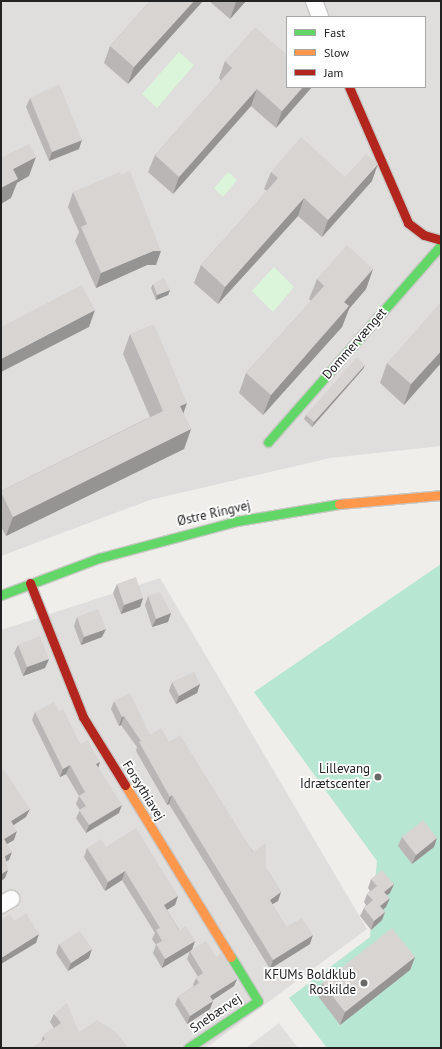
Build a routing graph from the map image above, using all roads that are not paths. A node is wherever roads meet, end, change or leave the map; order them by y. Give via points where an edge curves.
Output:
1 (314, 1) edge
2 (320, 16) edge
3 (349, 88) edge
4 (441, 240) edge
5 (441, 244) edge
6 (268, 442) dead end
7 (441, 495) edge
8 (30, 583) junction
9 (1, 595) edge
10 (258, 1001) joint
11 (188, 1048) edge

1 - 2 street
3 - 4 street via 408,223 424,235
5 - 6 street, Dommervænget
7 - 8 street, Østre Ringvej via 312,507 237,521 99,558
8 - 9 street, Østre Ringvej
8 - 10 street, Forsythiavej via 83,717
10 - 11 street, Snebærvej

